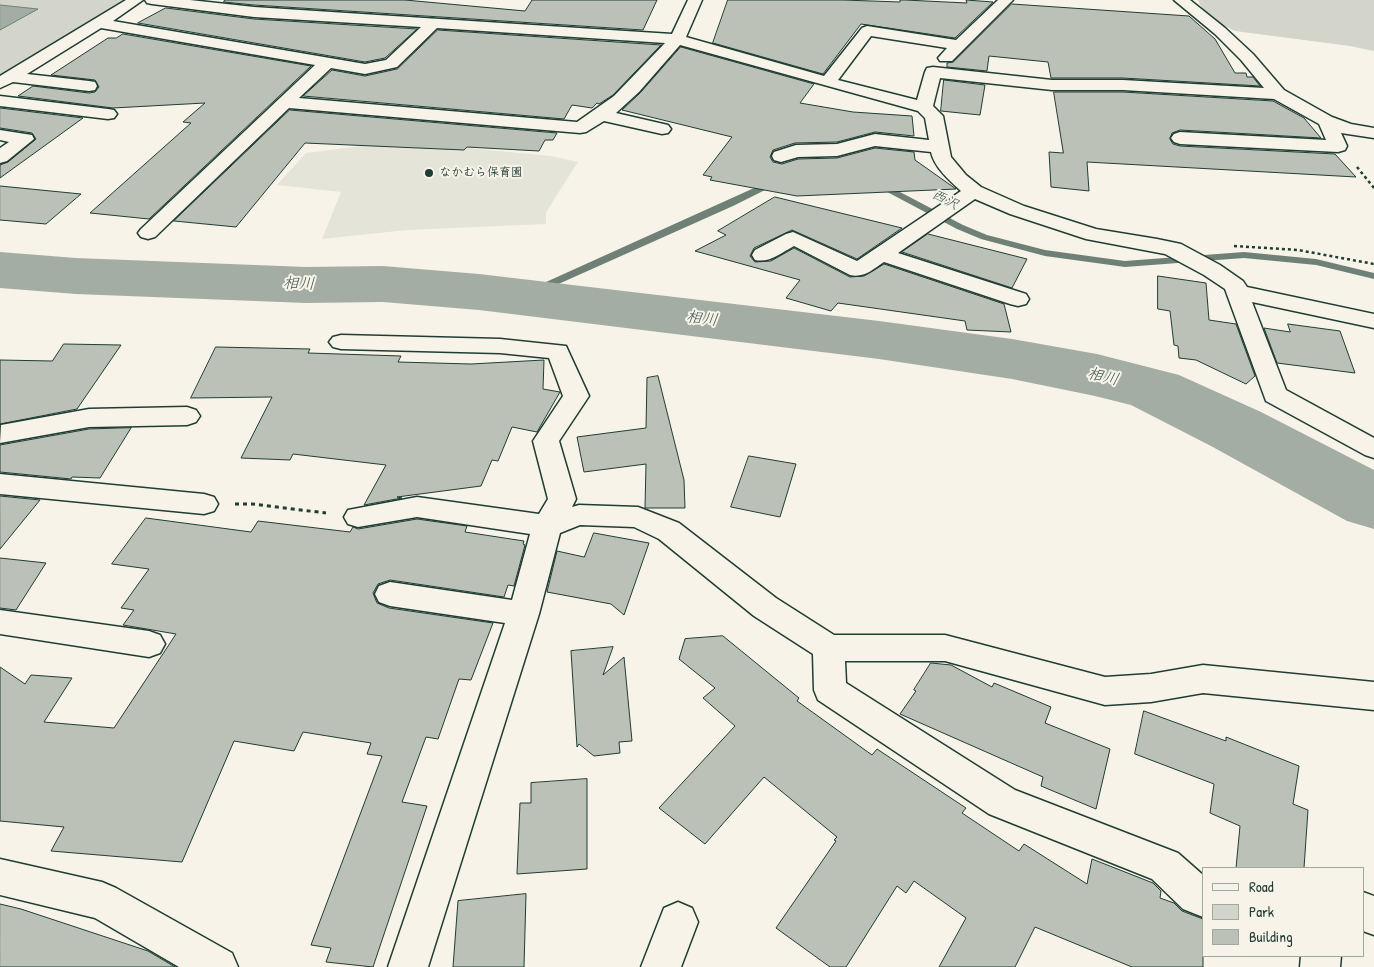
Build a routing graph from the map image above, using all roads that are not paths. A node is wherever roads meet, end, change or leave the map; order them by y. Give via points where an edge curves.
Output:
1 (136, 0) edge
2 (152, 0) edge
3 (695, 0) edge
4 (1006, 0) edge
5 (1181, 0) edge
6 (266, 13) junction
7 (435, 18) junction
8 (100, 23) junction
9 (677, 39) junction
10 (217, 44) junction
11 (958, 45) junction
12 (326, 64) junction
13 (933, 72) junction
14 (5, 80) edge
15 (828, 82) junction
16 (89, 86) dead end
17 (1278, 94) junction
18 (0, 101) edge
19 (285, 102) junction
20 (924, 107) junction
21 (108, 114) dead end
22 (603, 115) junction
23 (1326, 121) junction
24 (662, 129) dead end
25 (1374, 133) edge
26 (0, 135) edge
27 (1180, 138) dead end
28 (939, 147) junction
29 (0, 156) edge
30 (781, 156) dead end
31 (974, 191) junction
32 (148, 233) dead end
33 (880, 254) junction
34 (763, 256) dead end
35 (1237, 292) junction
36 (1018, 299) dead end
37 (1374, 321) edge
38 (341, 342) dead end
39 (187, 416) dead end
40 (0, 434) edge
41 (1374, 449) edge
42 (0, 484) edge
43 (204, 504) road end
44 (358, 517) road end
45 (547, 526) junction
46 (390, 594) dead end
47 (524, 614) junction
48 (0, 622) edge
49 (149, 644) dead end
50 (829, 648) junction
51 (1374, 696) edge
52 (0, 877) edge
53 (1202, 898) edge
54 (678, 922) dead end
55 (218, 967) edge
56 (408, 967) edge
57 (662, 967) edge

1 - 8 street
2 - 6 street
3 - 9 street
4 - 11 street
5 - 17 street via 1247,57
6 - 7 street
6 - 10 street
7 - 9 street
7 - 12 street via 391,64 365,69
8 - 10 street
8 - 14 street
9 - 15 street
9 - 22 street via 641,82
10 - 12 street
11 - 13 street
11 - 15 street via 867,31
12 - 19 street
13 - 17 street via 1052,85 1123,85
13 - 20 street
14 - 16 street
15 - 20 street
17 - 23 street
18 - 21 street
19 - 22 street via 580,128
19 - 32 street
20 - 28 street via 934,116
22 - 24 street
23 - 25 street via 1347,129
23 - 27 street via 1338,146
26 - 29 street via 25,139
28 - 30 street via 875,140 837,150
28 - 31 street via 942,158
31 - 33 street
31 - 35 street via 1017,210 1093,235 1157,245 1182,254 1212,270 1235,286
33 - 34 street via 858,270 793,238
33 - 36 street
35 - 37 street
35 - 41 street via 1275,396
38 - 45 street via 500,346 558,351 576,396 546,441 562,499
39 - 40 street via 89,418
42 - 43 street
44 - 45 street via 417,507
45 - 47 street
45 - 50 street via 579,515 638,518 668,531 765,607
46 - 47 street
47 - 56 street
48 - 49 street
50 - 51 street via 945,648 1105,691 1151,688 1203,679
50 - 53 street via 830,690 1002,802 1165,866
52 - 55 street via 102,901
54 - 57 street

